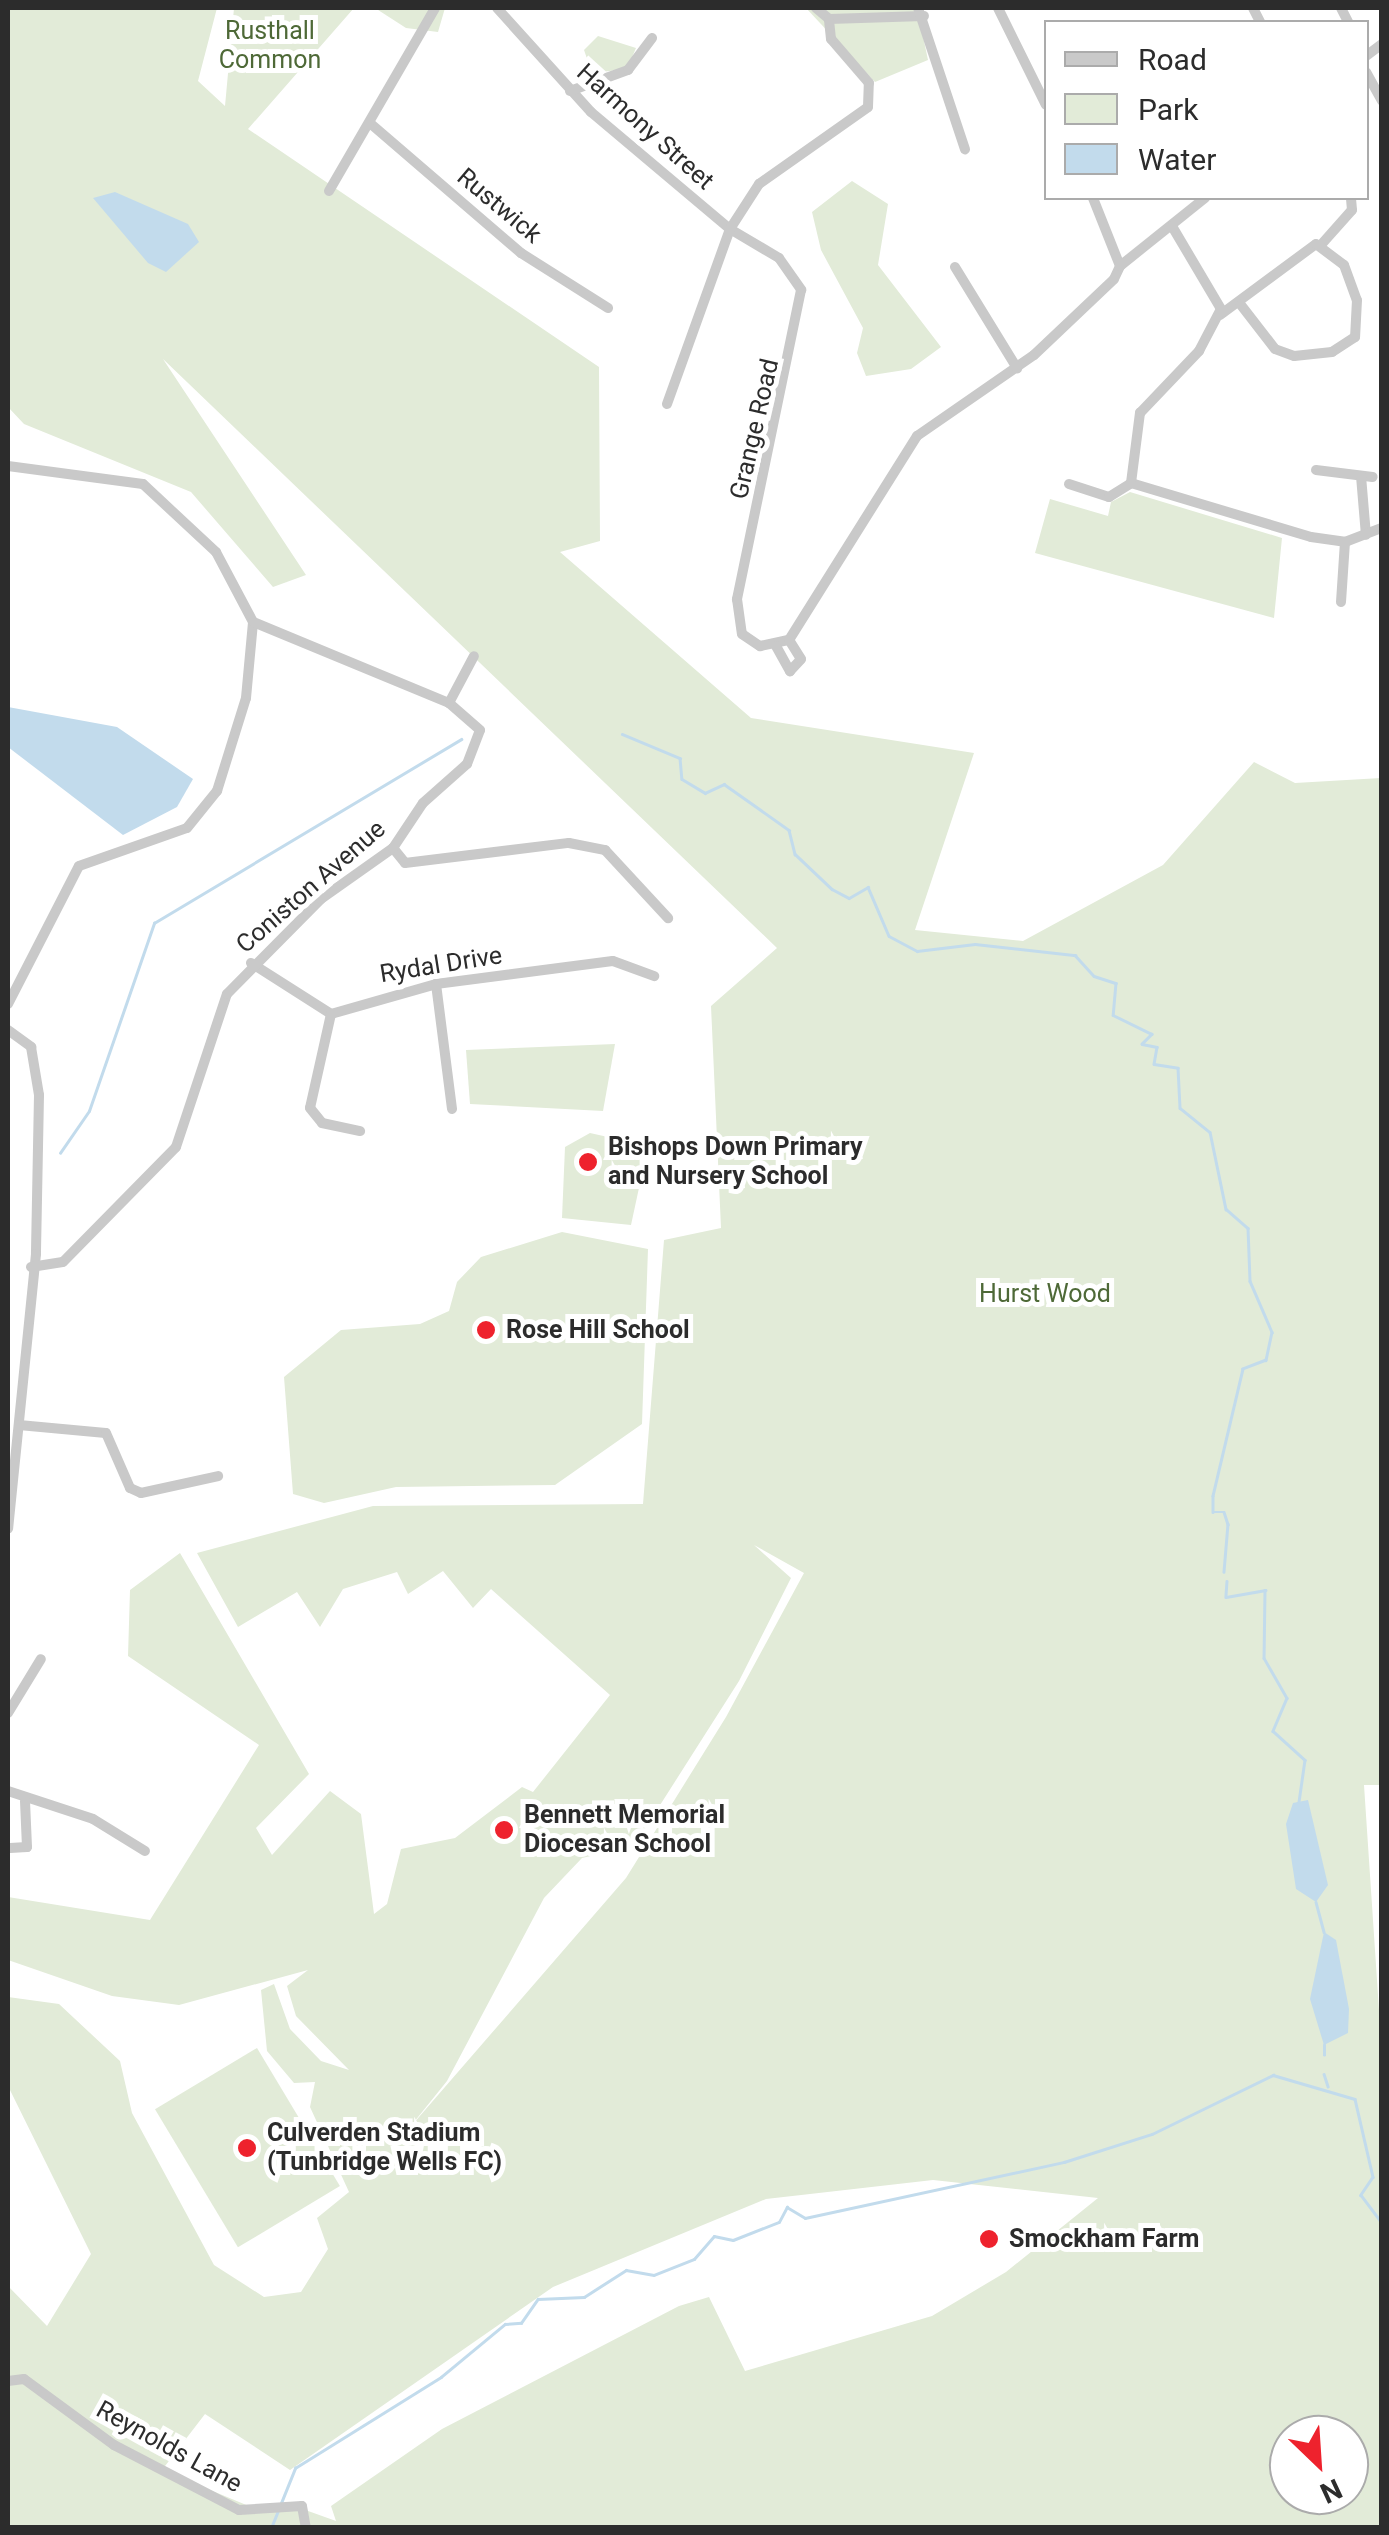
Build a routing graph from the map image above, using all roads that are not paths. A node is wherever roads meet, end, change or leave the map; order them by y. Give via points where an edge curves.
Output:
1 (435, 8) edge
2 (496, 8) edge
3 (816, 8) edge
4 (998, 8) edge
5 (921, 12) edge
6 (830, 19) junction
7 (652, 38) dead end
8 (1369, 78) edge
9 (570, 91) junction
10 (1044, 101) edge
11 (1382, 102) edge
12 (371, 124) junction
13 (965, 149) dead end
14 (329, 192) dead end
15 (1094, 200) edge
16 (1203, 200) edge
17 (1351, 200) edge
18 (726, 225) junction
19 (1172, 226) junction
20 (1320, 246) junction
21 (1120, 266) junction
22 (954, 267) dead end
23 (1241, 305) junction
24 (608, 308) dead end
25 (1220, 316) junction
26 (1017, 368) junction
27 (667, 404) dead end
28 (8, 466) edge
29 (1316, 470) dead end
30 (1131, 483) junction
31 (1069, 484) dead end
32 (1382, 528) edge
33 (1366, 534) junction
34 (1345, 542) junction
35 (1341, 602) dead end
36 (254, 622) junction
37 (789, 640) junction
38 (776, 646) junction
39 (474, 656) dead end
40 (449, 703) junction
41 (393, 848) junction
42 (668, 918) dead end
43 (251, 963) junction
44 (654, 976) dead end
45 (436, 984) junction
46 (8, 1004) edge
47 (331, 1014) junction
48 (8, 1030) edge
49 (452, 1109) dead end
50 (360, 1131) dead end
51 (31, 1267) junction
52 (19, 1425) junction
53 (218, 1476) dead end
54 (8, 1529) edge
55 (42, 1658) dead end
56 (8, 1712) edge
57 (8, 1790) edge
58 (25, 1801) junction
59 (10, 1848) edge
60 (145, 1852) dead end
61 (8, 2381) edge
62 (306, 2528) edge

1 - 12 street
2 - 9 street, Harmony Street
3 - 6 street
4 - 10 street
5 - 6 street
5 - 13 street
6 - 18 street via 831,39 869,83 868,107 759,184
7 - 9 street via 628,70
8 - 11 street
9 - 18 street, Harmony Street
12 - 14 street
12 - 24 street, Rustwick via 520,253
15 - 21 street
16 - 19 street, Grange Road
17 - 20 street via 1352,210
18 - 27 street
18 - 38 street, Grange Road via 780,258 802,290 736,599 742,634
19 - 21 street, Grange Road
19 - 25 street via 1216,289
20 - 23 street
20 - 23 street via 1344,265 1357,300 1350,344 1294,356 1274,348
21 - 26 street, Grange Road
22 - 26 street
23 - 25 street
25 - 30 street via 1140,412
26 - 37 street, Grange Road via 918,436
28 - 36 street via 143,484 216,552
29 - 33 street via 1367,476
30 - 31 street via 1109,497
30 - 34 street
32 - 33 street
33 - 34 street
34 - 35 street
36 - 40 street, Coniston Avenue
36 - 46 street via 246,698 216,791 187,828 78,866
37 - 38 street
37 - 38 street, Grange Road via 801,658 790,671
39 - 40 street
40 - 41 street, Coniston Avenue via 480,730 467,764 423,803
41 - 42 street via 405,863 568,843 605,850
41 - 43 street, Coniston Avenue
43 - 47 street
43 - 51 street, Coniston Avenue via 227,994 176,1147 63,1262
44 - 45 street, Rydal Drive via 613,962
45 - 47 street, Rydal Drive
45 - 49 street
47 - 50 street via 310,1108 322,1123
48 - 51 street via 28,1042 38,1074
51 - 52 street
52 - 53 street via 106,1434 130,1488 142,1492
52 - 54 street
55 - 56 street
57 - 58 street
58 - 59 street via 28,1847
58 - 60 street via 93,1820
61 - 62 street, Reynolds Lane via 24,2379 114,2445 239,2510 302,2506

